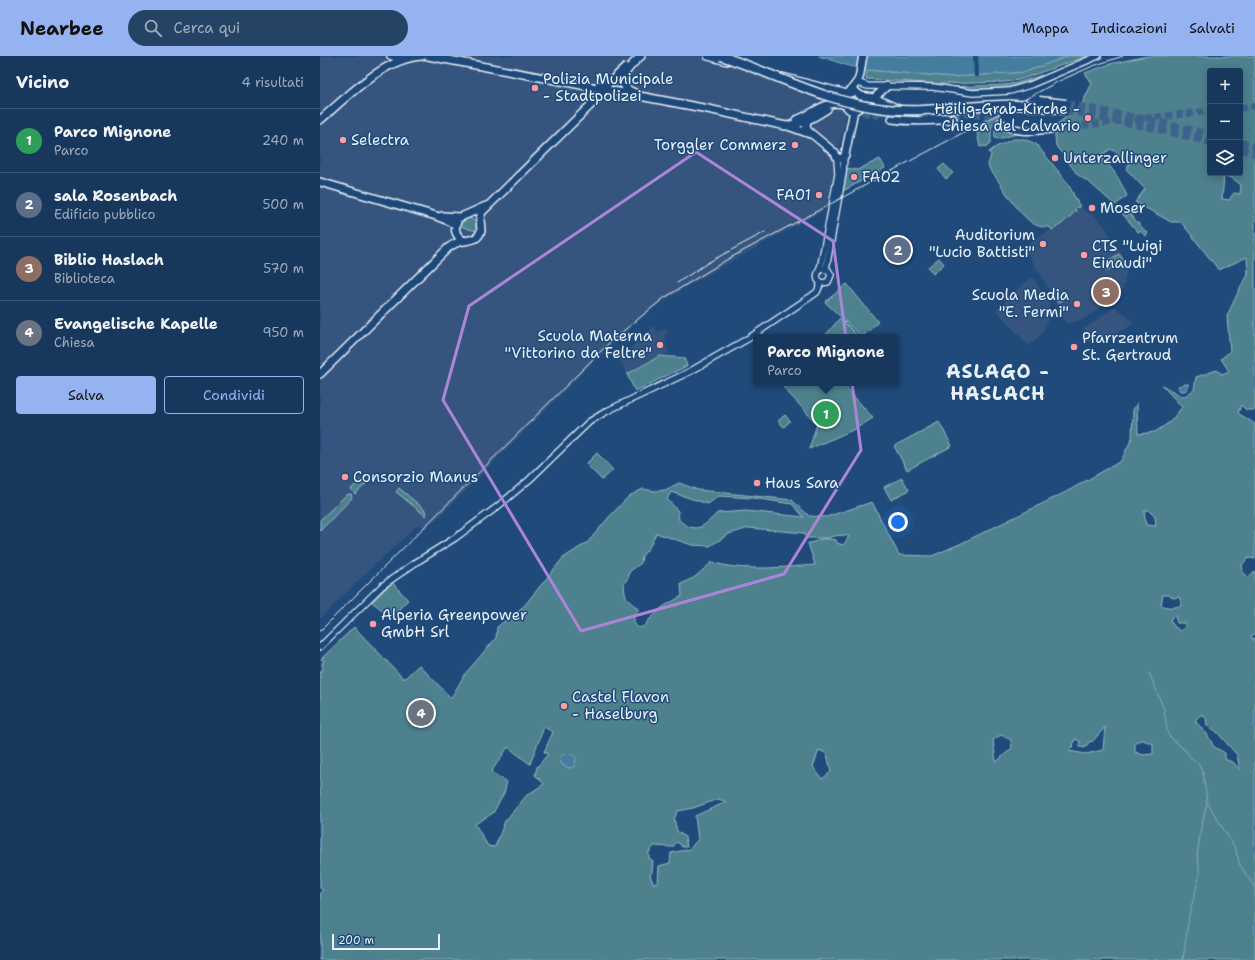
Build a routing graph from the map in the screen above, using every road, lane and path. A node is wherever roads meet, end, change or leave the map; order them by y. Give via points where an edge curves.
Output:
1 (390, 56) edge
2 (402, 56) edge
3 (422, 56) edge
4 (428, 56) edge
5 (634, 56) edge
6 (641, 56) edge
7 (708, 56) edge
8 (721, 56) edge
9 (736, 56) edge
10 (863, 56) edge
11 (1098, 56) edge
12 (858, 80) junction
13 (586, 86) junction
14 (887, 86) junction
15 (606, 90) junction
16 (818, 91) junction
17 (848, 94) junction
18 (861, 96) junction
19 (646, 97) junction
20 (874, 98) junction
21 (596, 99) junction
22 (849, 108) junction
23 (819, 109) junction
24 (827, 109) dead end
25 (892, 117) tunnel mouth
26 (320, 120) edge
27 (807, 121) junction
28 (773, 122) junction
29 (1000, 123) tunnel mouth
30 (786, 126) junction
31 (1051, 129) tunnel mouth
32 (811, 134) junction
33 (840, 154) junction
34 (320, 182) edge
35 (488, 205) junction
36 (469, 214) junction
37 (436, 216) junction
38 (461, 216) junction
39 (480, 221) junction
40 (456, 229) junction
41 (465, 241) junction
42 (448, 248) junction
43 (823, 269) junction
44 (821, 283) junction
45 (755, 334) edge
46 (753, 335) edge
47 (320, 374) edge
48 (320, 647) edge

1 - 2 street
3 - 26 main road via 399,61 380,71
4 - 13 main road
5 - 13 main road via 608,84
6 - 19 main road via 626,72 623,83 629,91
7 - 16 main road via 769,76 788,78
8 - 9 highway, bridge via 829,97 874,108 920,110 1015,105 1066,107 1014,100 915,105 873,103 821,89
10 - 12 main road
11 - 14 street via 1010,91 973,93 933,87
12 - 14 street via 868,86
12 - 17 main road
12 - 18 main road
13 - 15 main road
13 - 21 main road via 594,91
14 - 20 main road
15 - 19 main road
15 - 21 main road
16 - 17 main road
16 - 23 main road via 825,93 827,97
17 - 18 main road via 856,92
17 - 22 main road via 844,100
18 - 20 main road
18 - 22 main road via 860,108
19 - 28 main road
20 - 25 main road via 909,112 951,117
21 - 35 main road
22 - 23 main road via 833,103
22 - 33 main road
23 - 28 main road via 801,118
24 - 27 main road
27 - 30 main road
27 - 32 main road via 807,130
28 - 30 main road
29 - 31 main road via 1018,131
30 - 32 main road
32 - 33 main road
33 - 43 street via 843,173
34 - 37 main road
35 - 36 main road
35 - 39 main road via 481,214
36 - 38 main road
36 - 39 main road
37 - 38 main road
37 - 40 main road via 449,220
38 - 40 main road
39 - 41 main road via 480,235 472,241
40 - 41 main road via 459,238
40 - 42 main road
41 - 42 main road
42 - 47 main road
43 - 44 street via 816,276
43 - 44 street via 830,273 830,279
44 - 45 street via 817,292
46 - 48 street via 689,372 589,422 497,507 382,586

